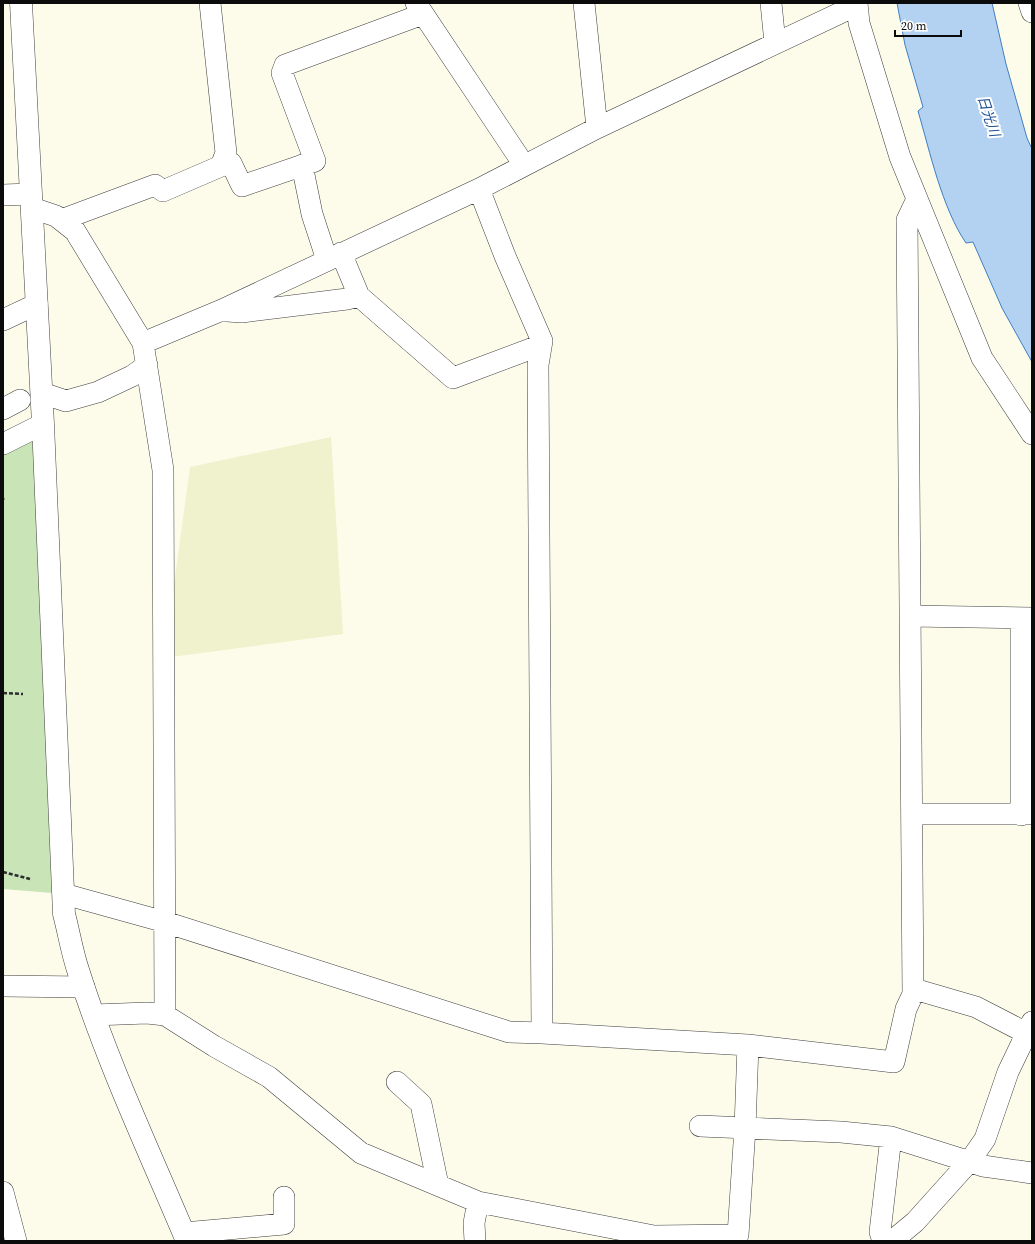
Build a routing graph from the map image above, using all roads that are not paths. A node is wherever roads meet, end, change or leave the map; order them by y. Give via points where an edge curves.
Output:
1 (210, 3) edge
2 (584, 3) edge
3 (771, 3) edge
4 (1029, 3) edge
5 (857, 4) edge
6 (20, 5) edge
7 (419, 9) edge
8 (1032, 12) edge
9 (775, 43) junction
10 (597, 128) junction
11 (224, 158) junction
12 (302, 165) junction
13 (524, 165) junction
14 (479, 189) junction
15 (3, 195) edge
16 (917, 199) junction
17 (32, 201) junction
18 (61, 220) junction
19 (334, 256) junction
20 (359, 296) junction
21 (37, 304) junction
22 (222, 310) junction
23 (3, 320) edge
24 (143, 343) junction
25 (541, 345) junction
26 (147, 365) junction
27 (42, 393) junction
28 (43, 424) junction
29 (1032, 434) edge
30 (3, 444) edge
31 (910, 616) junction
32 (1026, 618) edge
33 (912, 814) junction
34 (1026, 815) edge
35 (64, 894) junction
36 (165, 922) junction
37 (3, 986) edge
38 (84, 987) junction
39 (913, 994) junction
40 (165, 1015) junction
41 (94, 1016) junction
42 (1030, 1031) edge
43 (542, 1033) junction
44 (748, 1045) junction
45 (397, 1082) dead end
46 (700, 1126) dead end
47 (745, 1128) junction
48 (891, 1137) junction
49 (970, 1162) junction
50 (1032, 1173) edge
51 (438, 1185) junction
52 (3, 1192) edge
53 (284, 1197) dead end
54 (478, 1202) junction
55 (185, 1237) edge
56 (741, 1239) edge
57 (16, 1241) edge
58 (475, 1241) edge
59 (883, 1241) edge
60 (892, 1241) edge

1 - 11 street via 226,153
2 - 10 street
3 - 9 street
4 - 8 street
5 - 9 street
5 - 16 street via 860,23 900,157
6 - 17 street
7 - 12 street via 286,65 282,73 315,161
7 - 13 street
9 - 10 street
10 - 13 street
11 - 12 street via 231,163 242,186
11 - 18 street via 221,166 163,191 155,185
12 - 19 street via 312,214
13 - 14 street
14 - 19 street
14 - 25 street via 542,341
15 - 17 street
16 - 29 street via 982,358
16 - 31 street via 907,220
17 - 18 street
17 - 21 street
18 - 24 street via 75,231
19 - 20 street
19 - 22 street
20 - 22 street via 242,312
20 - 25 street via 454,378
21 - 23 street
21 - 27 street
22 - 24 street
24 - 26 street
25 - 43 street via 538,365
26 - 27 street via 132,376 98,392 66,401
26 - 36 street via 163,470
27 - 28 street
28 - 30 street
28 - 35 street
31 - 32 street
31 - 33 street
32 - 34 street
33 - 34 street
33 - 39 street
35 - 36 street
35 - 38 street via 64,914
36 - 40 street
36 - 43 street via 509,1032
37 - 38 street
38 - 41 street
39 - 42 street via 921,991 976,1007
39 - 44 street via 906,1009 894,1062
40 - 41 street via 147,1013
40 - 51 street via 269,1077 361,1153
41 - 55 street
42 - 49 street via 1008,1072 985,1139
43 - 44 street
44 - 47 street
45 - 51 street via 421,1104
46 - 47 street
47 - 48 street
47 - 56 street
48 - 49 street
48 - 59 street via 880,1232
49 - 50 street
49 - 60 street via 915,1222
51 - 54 street
52 - 57 street
53 - 55 street via 284,1224
54 - 56 street via 654,1236
54 - 58 street via 474,1223

